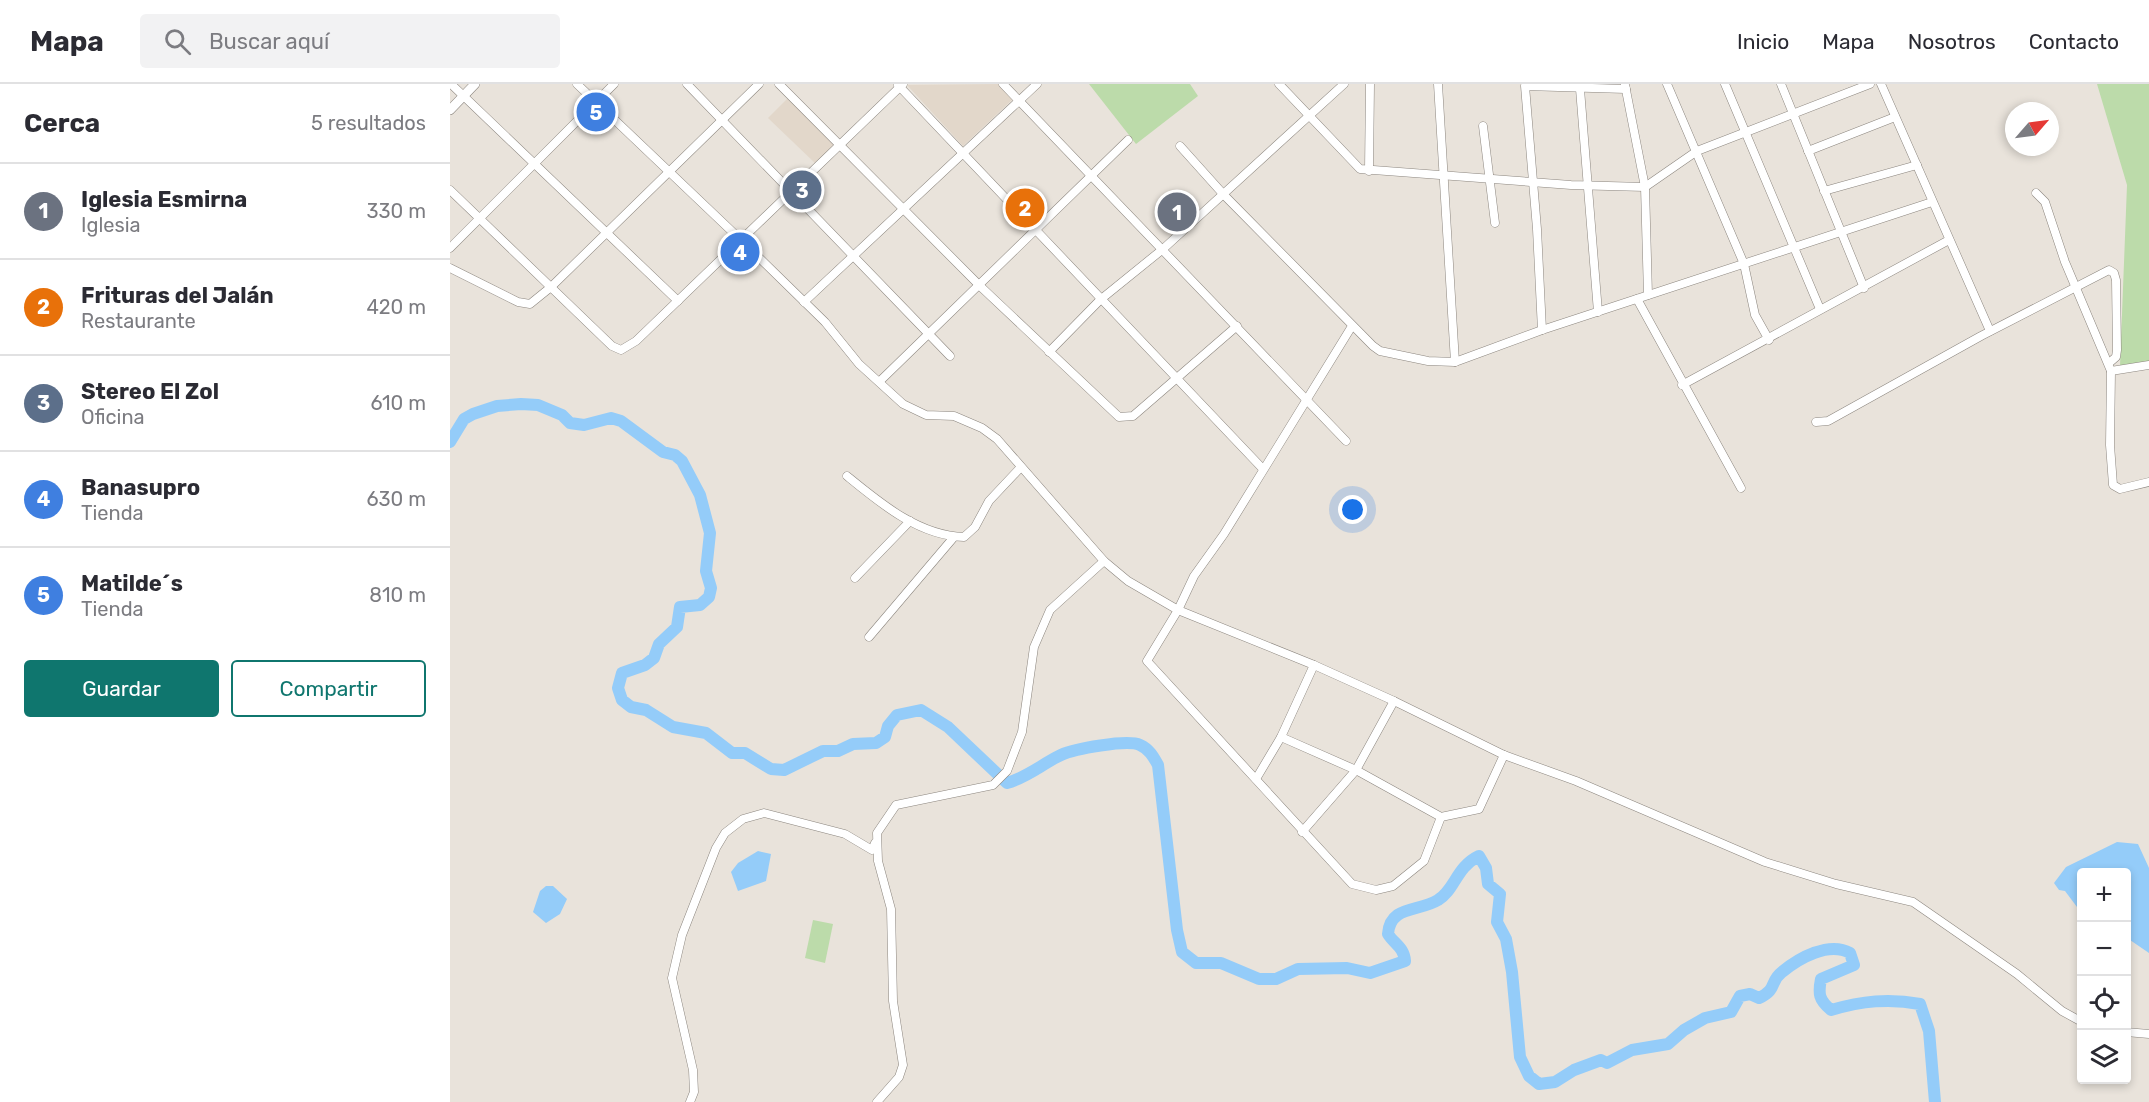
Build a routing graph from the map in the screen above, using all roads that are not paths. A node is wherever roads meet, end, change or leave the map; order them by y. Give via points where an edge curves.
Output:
1 (451, 84) edge
2 (475, 84) edge
3 (577, 84) edge
4 (614, 84) edge
5 (687, 84) edge
6 (759, 84) edge
7 (779, 84) edge
8 (1003, 84) edge
9 (1037, 84) edge
10 (1279, 84) edge
11 (1344, 84) edge
12 (1370, 84) edge
13 (1438, 84) edge
14 (1667, 84) edge
15 (1725, 84) edge
16 (1781, 84) edge
17 (1870, 84) edge
18 (1881, 84) edge
19 (900, 85) edge
20 (1524, 85) edge
21 (1626, 87) edge
22 (1580, 89) junction
23 (463, 96) junction
24 (595, 101) junction
25 (1019, 102) junction
26 (450, 110) edge
27 (1793, 115) junction
28 (1311, 117) junction
29 (1895, 117) junction
30 (721, 120) junction
31 (1483, 126) dead end
32 (1747, 132) junction
33 (1128, 140) dead end
34 (839, 145) junction
35 (1180, 146) dead end
36 (1697, 151) junction
37 (1808, 152) junction
38 (962, 154) junction
39 (536, 163) junction
40 (1917, 165) junction
41 (669, 170) junction
42 (1370, 171) junction
43 (1091, 175) junction
44 (1444, 176) junction
45 (1490, 179) junction
46 (1533, 182) junction
47 (1588, 186) junction
48 (1645, 187) junction
49 (450, 190) edge
50 (791, 191) junction
51 (1824, 191) junction
52 (2036, 193) dead end
53 (1224, 195) junction
54 (1932, 202) junction
55 (904, 208) junction
56 (479, 218) junction
57 (1495, 223) dead end
58 (605, 232) junction
59 (1036, 232) junction
60 (1840, 232) junction
61 (1949, 240) junction
62 (742, 241) junction
63 (1792, 246) junction
64 (450, 248) edge
65 (1163, 249) junction
66 (855, 255) junction
67 (1744, 264) junction
68 (450, 268) edge
69 (980, 286) junction
70 (550, 287) junction
71 (1864, 288) junction
72 (2075, 289) junction
73 (1648, 295) junction
74 (1637, 299) junction
75 (1100, 300) junction
76 (678, 301) junction
77 (804, 302) junction
78 (1820, 309) junction
79 (1598, 312) junction
80 (1237, 326) junction
81 (1352, 326) junction
82 (1542, 330) junction
83 (1990, 331) junction
84 (930, 333) junction
85 (1768, 340) junction
86 (1048, 352) junction
87 (950, 356) dead end
88 (1455, 362) junction
89 (2149, 365) edge
90 (2110, 367) junction
91 (1175, 378) junction
92 (880, 381) junction
93 (1682, 385) junction
94 (1305, 398) junction
95 (1816, 422) dead end
96 (1346, 441) dead end
97 (1022, 467) junction
98 (1262, 468) junction
99 (847, 476) dead end
100 (2149, 482) edge
101 (1741, 488) dead end
102 (910, 521) junction
103 (954, 537) junction
104 (1104, 561) junction
105 (855, 578) dead end
106 (1178, 610) junction
107 (869, 637) dead end
108 (1314, 665) junction
109 (1394, 701) junction
110 (1281, 737) junction
111 (1504, 756) junction
112 (1356, 770) junction
113 (1256, 779) junction
114 (1440, 817) junction
115 (1302, 832) junction
116 (877, 833) junction
117 (2077, 1019) edge
118 (2131, 1032) edge
119 (2149, 1034) edge
120 (690, 1102) edge
121 (877, 1102) edge

1 - 23 street
2 - 23 main road
3 - 24 street
4 - 24 street
5 - 30 street
6 - 30 street
7 - 34 street
8 - 25 street
9 - 25 street
10 - 28 street
11 - 28 street
12 - 42 street
13 - 44 street
14 - 36 street
15 - 32 street
16 - 27 street
17 - 27 street
18 - 29 street
19 - 34 street
19 - 38 street
20 - 22 street
20 - 46 street
21 - 22 street
21 - 48 street
22 - 47 street
23 - 26 main road
23 - 39 street
24 - 39 street
24 - 41 street
25 - 38 street
25 - 43 street
27 - 32 street
27 - 37 street
28 - 42 street via 1355,165
28 - 53 street
29 - 37 street
29 - 40 street
30 - 41 street
30 - 50 street
31 - 45 street
32 - 36 street
32 - 63 street
33 - 43 street
34 - 50 street
34 - 55 street
35 - 53 street
36 - 48 street
36 - 67 street
37 - 51 street
38 - 55 street
38 - 59 street
39 - 56 street
39 - 58 street
40 - 51 street
40 - 54 street
41 - 58 street
41 - 62 street
42 - 44 street
43 - 59 street
43 - 65 street
44 - 45 street
44 - 88 street
45 - 46 street
45 - 57 street
46 - 47 street
46 - 82 street
47 - 48 street
47 - 79 street
48 - 73 street
49 - 56 street
50 - 62 street
50 - 66 street
51 - 60 street
52 - 72 street via 2045,202
53 - 65 street
53 - 81 street
54 - 60 street
54 - 61 street
55 - 66 street
55 - 69 street
56 - 64 street
56 - 70 street
58 - 70 street
58 - 76 street
59 - 69 street
59 - 75 street
60 - 63 street
60 - 71 street
61 - 71 street
61 - 83 street
62 - 76 street
62 - 77 street
63 - 67 street
63 - 78 street
65 - 75 street
65 - 80 street
66 - 77 street
66 - 84 street
67 - 73 street
67 - 85 street via 1755,315
68 - 70 street via 518,302 530,303
69 - 84 street
69 - 86 street
70 - 76 street via 621,350
71 - 78 street
72 - 83 street
72 - 90 street
72 - 90 street via 2097,274 2109,270 2114,273 2117,354
73 - 74 street
74 - 79 street
74 - 93 street
75 - 86 street
75 - 91 street
77 - 92 street via 859,364
78 - 85 street
79 - 82 street
80 - 91 street
80 - 94 street
81 - 88 street via 1380,351
81 - 94 street
82 - 88 street
83 - 95 street via 1828,421
84 - 87 street
84 - 92 street
85 - 93 street
86 - 91 street via 1123,417 1133,416
89 - 90 street
90 - 100 street via 2113,485 2120,489
91 - 98 street
92 - 97 street via 914,410 926,415 954,416 982,428
93 - 101 street
94 - 96 street
94 - 98 street
97 - 103 street via 989,501 970,533
97 - 104 street
98 - 106 street via 1224,534 1194,576
99 - 102 street
102 - 103 street
102 - 105 street
103 - 107 street
104 - 106 street via 1128,581
104 - 116 street via 1050,610 1034,647 1022,732 1007,771 993,785 896,806
106 - 108 street
106 - 113 street via 1147,662
108 - 109 street
108 - 110 street
109 - 111 street
109 - 112 street
110 - 112 street
110 - 113 street
111 - 114 street via 1479,809
111 - 117 street via 1576,781 1765,862 1816,879 1913,902
112 - 114 street
112 - 115 street
113 - 115 street
114 - 115 street via 1424,861 1394,886 1376,890 1352,884
116 - 120 street via 872,850 845,834 764,813 743,819 725,833 682,935 672,978 693,1070 694,1092
116 - 121 street via 878,861 891,909 893,1001 903,1065 899,1077
118 - 119 street

